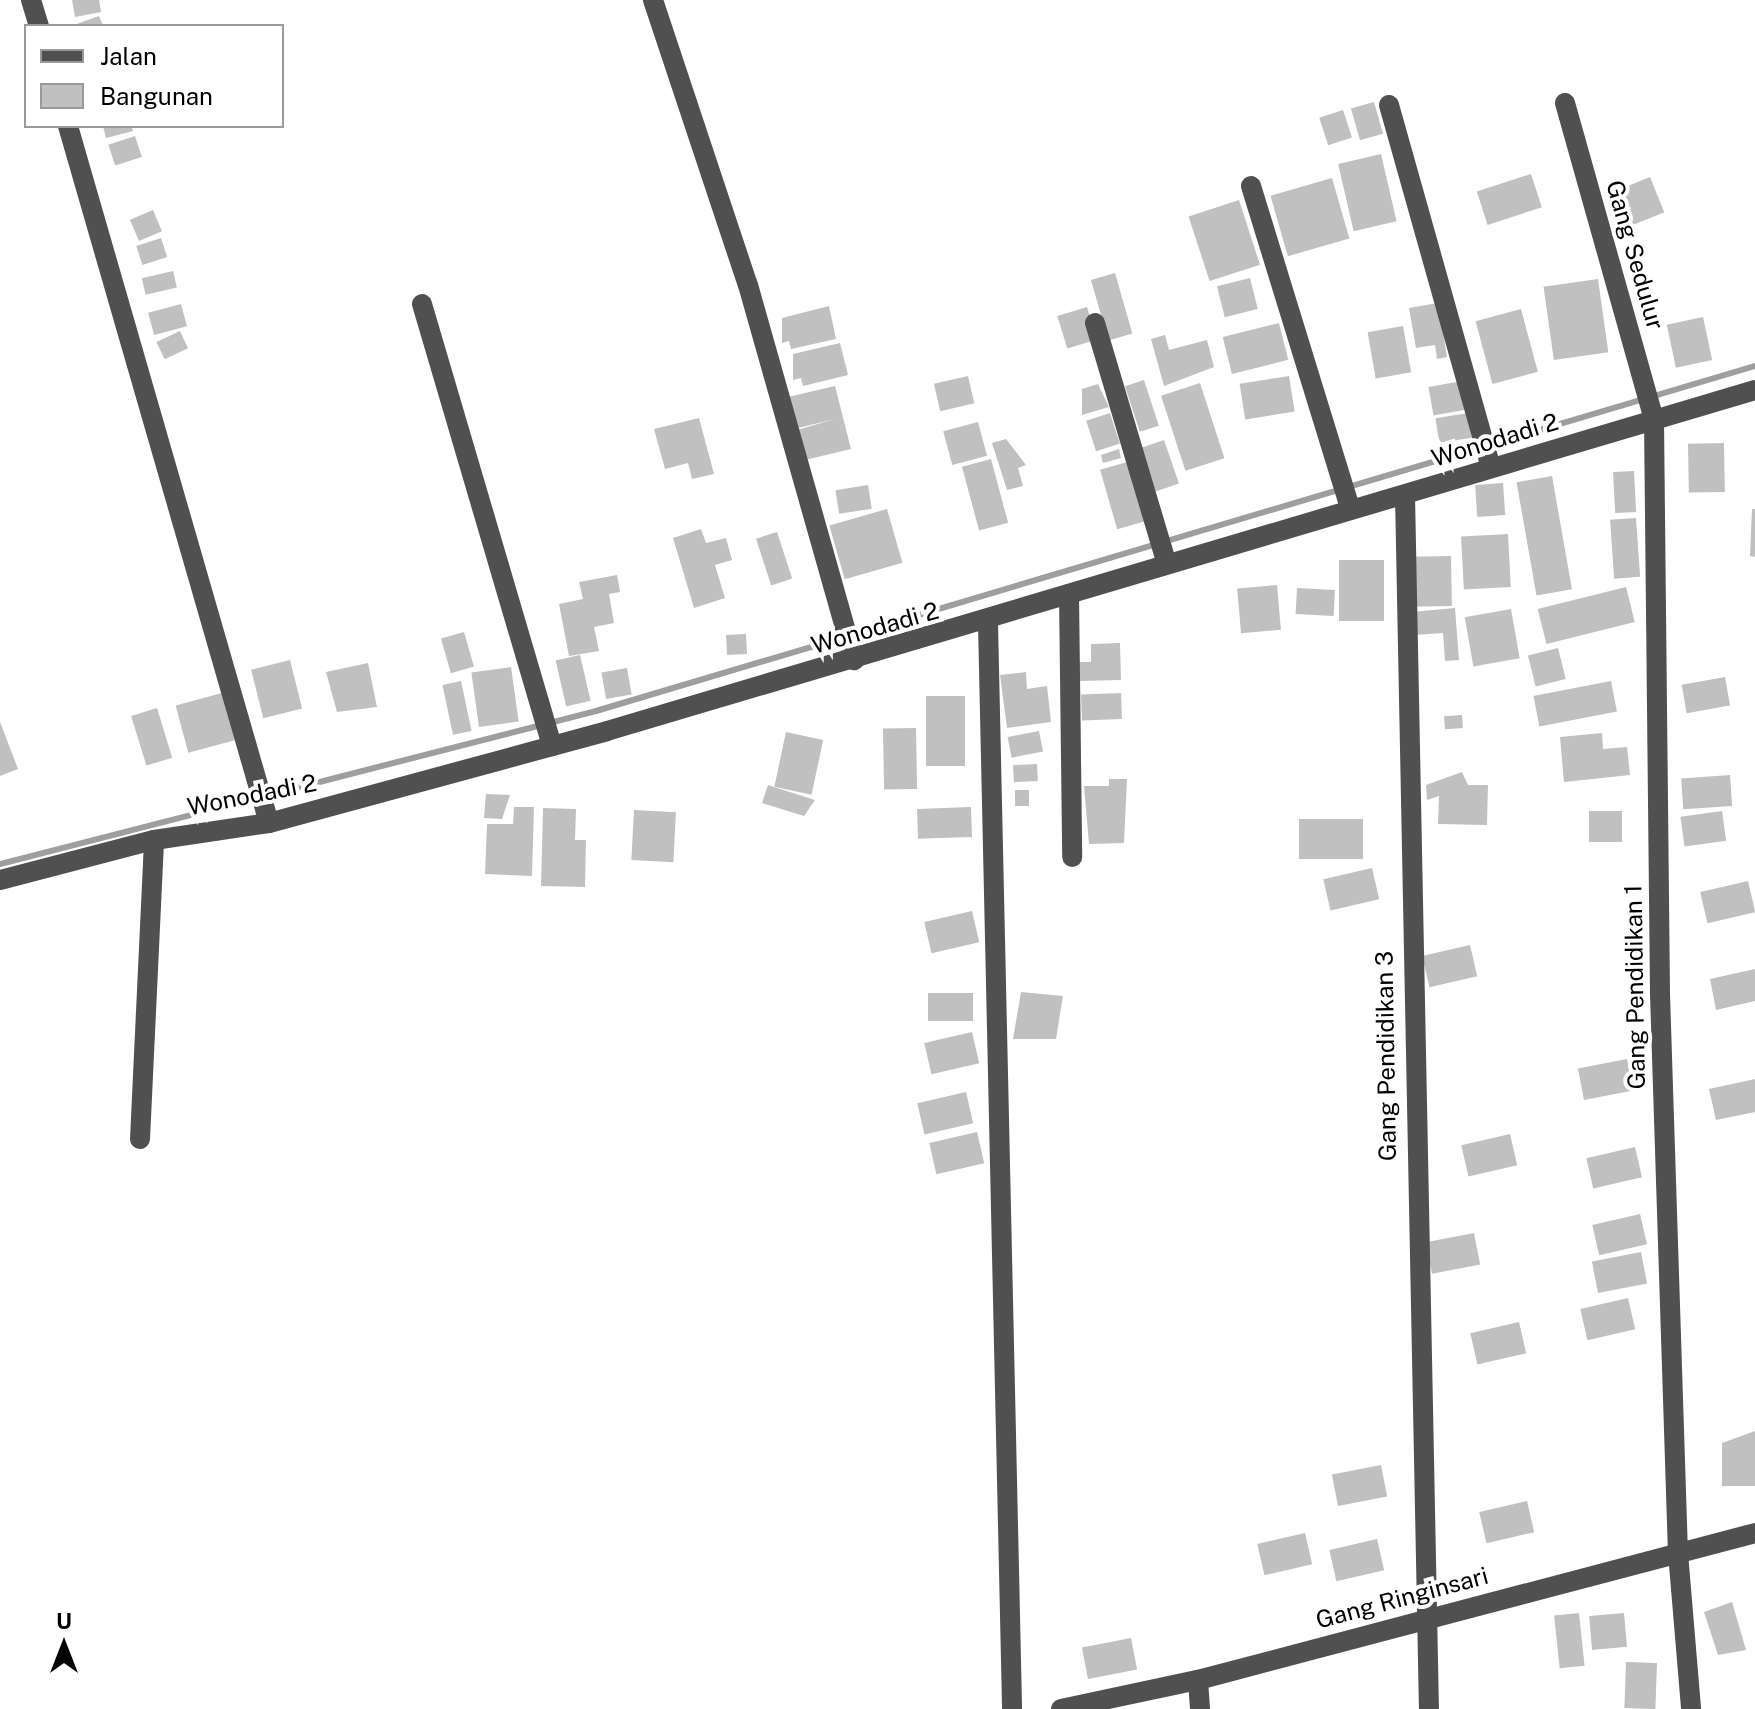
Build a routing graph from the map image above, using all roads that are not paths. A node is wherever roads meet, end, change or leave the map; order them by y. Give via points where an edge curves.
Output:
1 (31, 0) edge
2 (653, 0) edge
3 (38, 24) edge
4 (1565, 103) dead end
5 (1389, 105) dead end
6 (69, 128) edge
7 (1251, 186) dead end
8 (422, 304) dead end
9 (1095, 323) dead end
10 (1755, 390) edge
11 (1654, 420) junction
12 (1491, 467) junction
13 (1405, 495) junction
14 (1350, 507) junction
15 (1167, 564) junction
16 (1069, 594) junction
17 (988, 623) junction
18 (854, 660) junction
19 (551, 744) junction
20 (264, 815) junction
21 (154, 840) junction
22 (1072, 857) dead end
23 (0, 880) edge
24 (140, 1139) dead end
25 (1755, 1533) edge
26 (1678, 1553) junction
27 (1426, 1617) junction
28 (1198, 1680) junction
29 (1012, 1709) edge
30 (1061, 1709) edge
31 (1200, 1709) edge
32 (1429, 1709) edge
33 (1691, 1709) edge

1 - 3 street
2 - 18 street via 748,285
4 - 11 street, Gang Sedulur
5 - 12 street
6 - 20 street
7 - 14 street
8 - 19 street
9 - 15 street
10 - 11 street, Wonodadi 2
11 - 12 street, Wonodadi 2
11 - 26 street, Gang Pendidikan 1 via 1660,994
12 - 13 street, Wonodadi 2
13 - 14 street, Wonodadi 2
13 - 27 street, Gang Pendidikan 3
14 - 15 street, Wonodadi 2
15 - 16 street, Wonodadi 2
16 - 17 street, Wonodadi 2
16 - 22 street
17 - 18 street, Wonodadi 2
17 - 29 street
18 - 19 street, Wonodadi 2
19 - 20 street, Wonodadi 2
20 - 21 street, Wonodadi 2
21 - 23 street, Wonodadi 2
21 - 24 street
25 - 26 street, Gang Ringinsari
26 - 27 street, Gang Ringinsari
26 - 33 street, Gang Pendidikan 1
27 - 28 street, Gang Ringinsari
27 - 32 street, Gang Pendidikan 3
28 - 30 street, Gang Ringinsari
28 - 31 street

